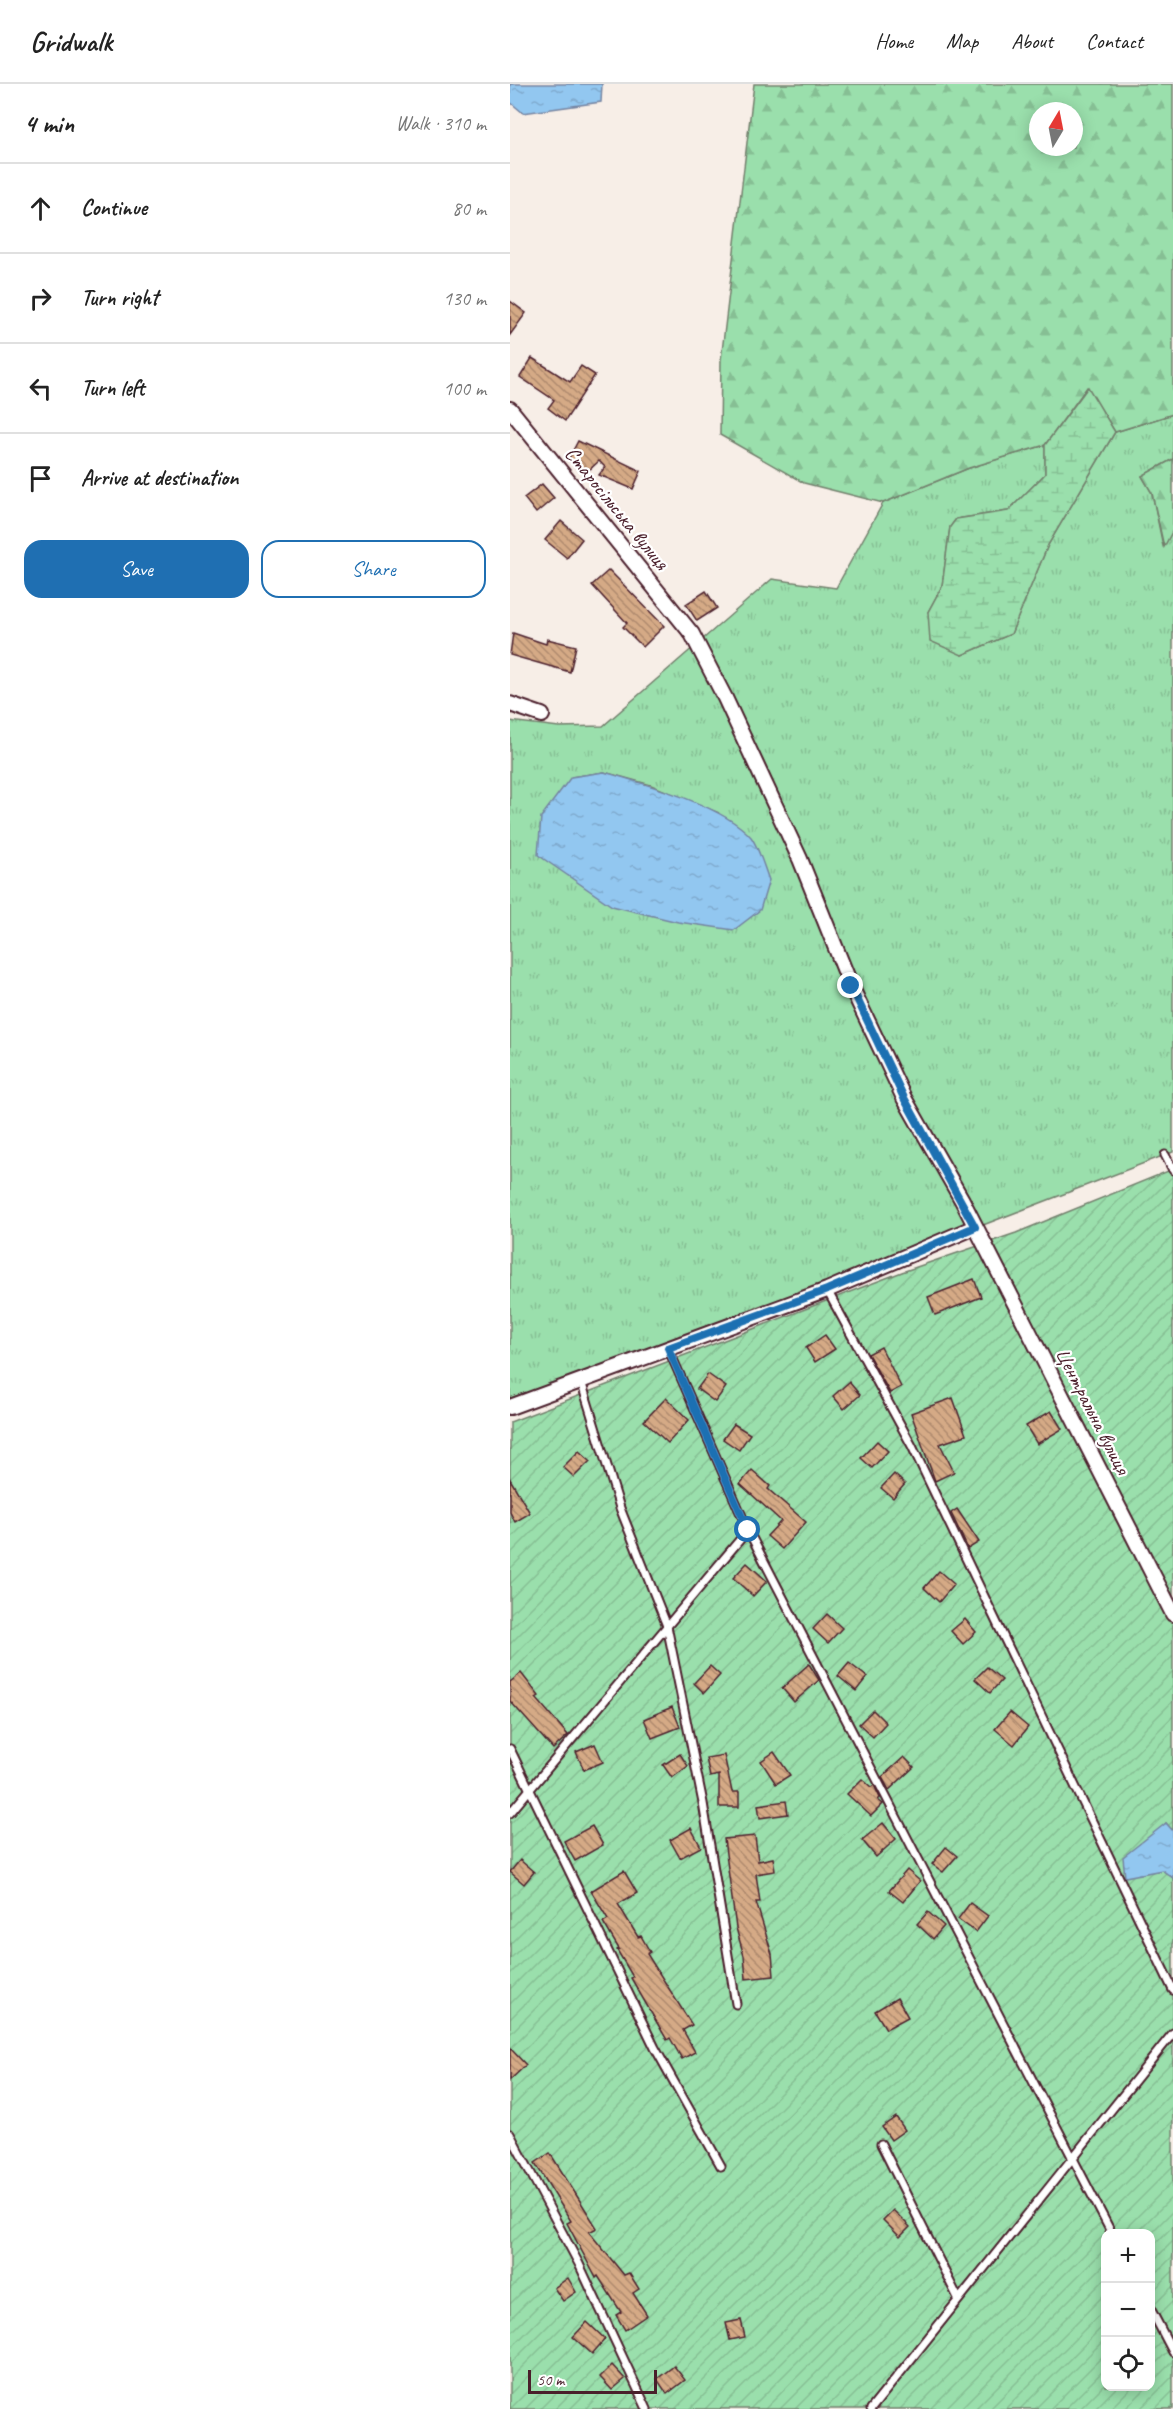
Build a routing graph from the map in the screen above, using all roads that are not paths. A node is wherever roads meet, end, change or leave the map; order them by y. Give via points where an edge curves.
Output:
1 (510, 409) edge
2 (510, 705) edge
3 (542, 715) dead end
4 (1165, 1155) dead end
5 (1173, 1170) edge
6 (975, 1227) junction
7 (827, 1290) junction
8 (668, 1348) junction
9 (581, 1381) junction
10 (510, 1407) edge
11 (748, 1530) junction
12 (1173, 1614) edge
13 (668, 1626) junction
14 (510, 1749) edge
15 (530, 1790) junction
16 (510, 1813) edge
17 (1173, 1990) edge
18 (736, 2004) dead end
19 (1173, 2033) edge
20 (510, 2134) edge
21 (880, 2144) dead end
22 (1073, 2157) junction
23 (722, 2166) dead end
24 (1109, 2229) edge
25 (958, 2298) junction
26 (1155, 2318) edge
27 (1173, 2352) edge
28 (647, 2409) edge
29 (871, 2409) edge

1 - 6 street, Старосільська вулиця via 692,634 800,859 851,986 904,1098
2 - 3 street
4 - 5 lane
6 - 7 street
6 - 12 street, Центральна вулиця
7 - 8 street
7 - 17 lane via 912,1446
8 - 9 street
8 - 11 lane
9 - 10 street
9 - 13 lane via 620,1508
11 - 13 lane
11 - 22 lane
13 - 15 lane
13 - 18 lane via 703,1803
14 - 15 lane
15 - 16 lane
15 - 23 lane via 656,2048
19 - 22 lane
20 - 28 lane via 579,2264
21 - 25 lane
22 - 24 lane
22 - 25 lane
25 - 29 lane
26 - 27 lane

